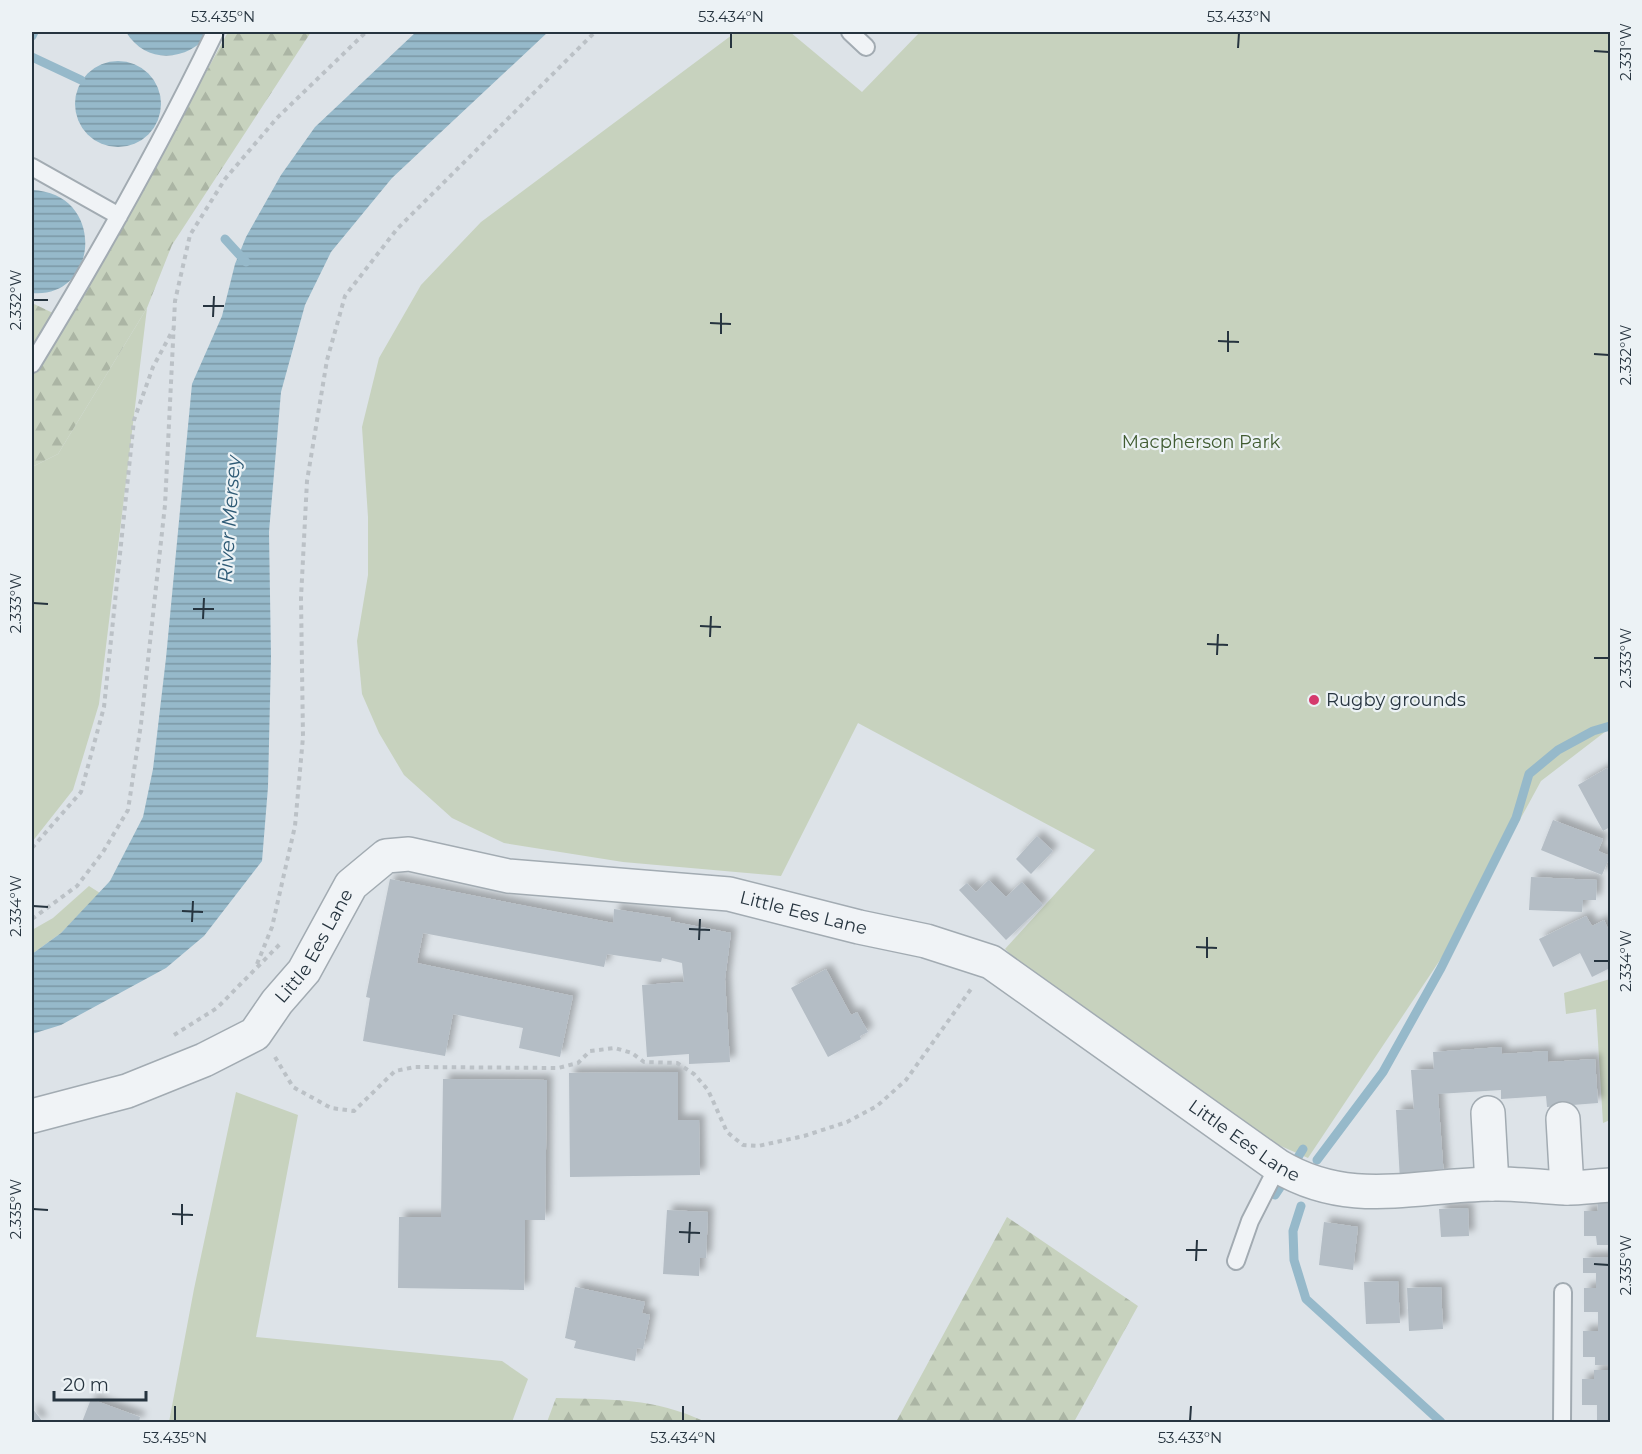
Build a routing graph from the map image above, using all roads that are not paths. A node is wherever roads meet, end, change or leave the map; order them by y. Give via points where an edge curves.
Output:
1 (215, 32) edge
2 (850, 32) edge
3 (866, 47) dead end
4 (32, 166) edge
5 (119, 216) junction
6 (32, 364) edge
7 (1488, 1113) dead end
8 (32, 1116) edge
9 (1563, 1119) dead end
10 (1278, 1166) junction
11 (1492, 1184) junction
12 (1611, 1185) edge
13 (1567, 1188) junction
14 (1236, 1261) dead end
15 (1563, 1292) dead end
16 (1562, 1422) edge

1 - 5 lane via 173,119
2 - 3 lane
4 - 5 lane
5 - 6 lane
7 - 11 street
8 - 10 street, Little Ees Lane via 127,1090 204,1060 255,1034 304,971 351,885 387,856 409,854 508,876 729,894 926,941 991,962
9 - 13 street
10 - 11 street, Little Ees Lane via 1308,1181 1364,1192
10 - 14 lane via 1250,1221
11 - 13 street, Little Ees Lane
12 - 13 street, Little Ees Lane
15 - 16 lane

